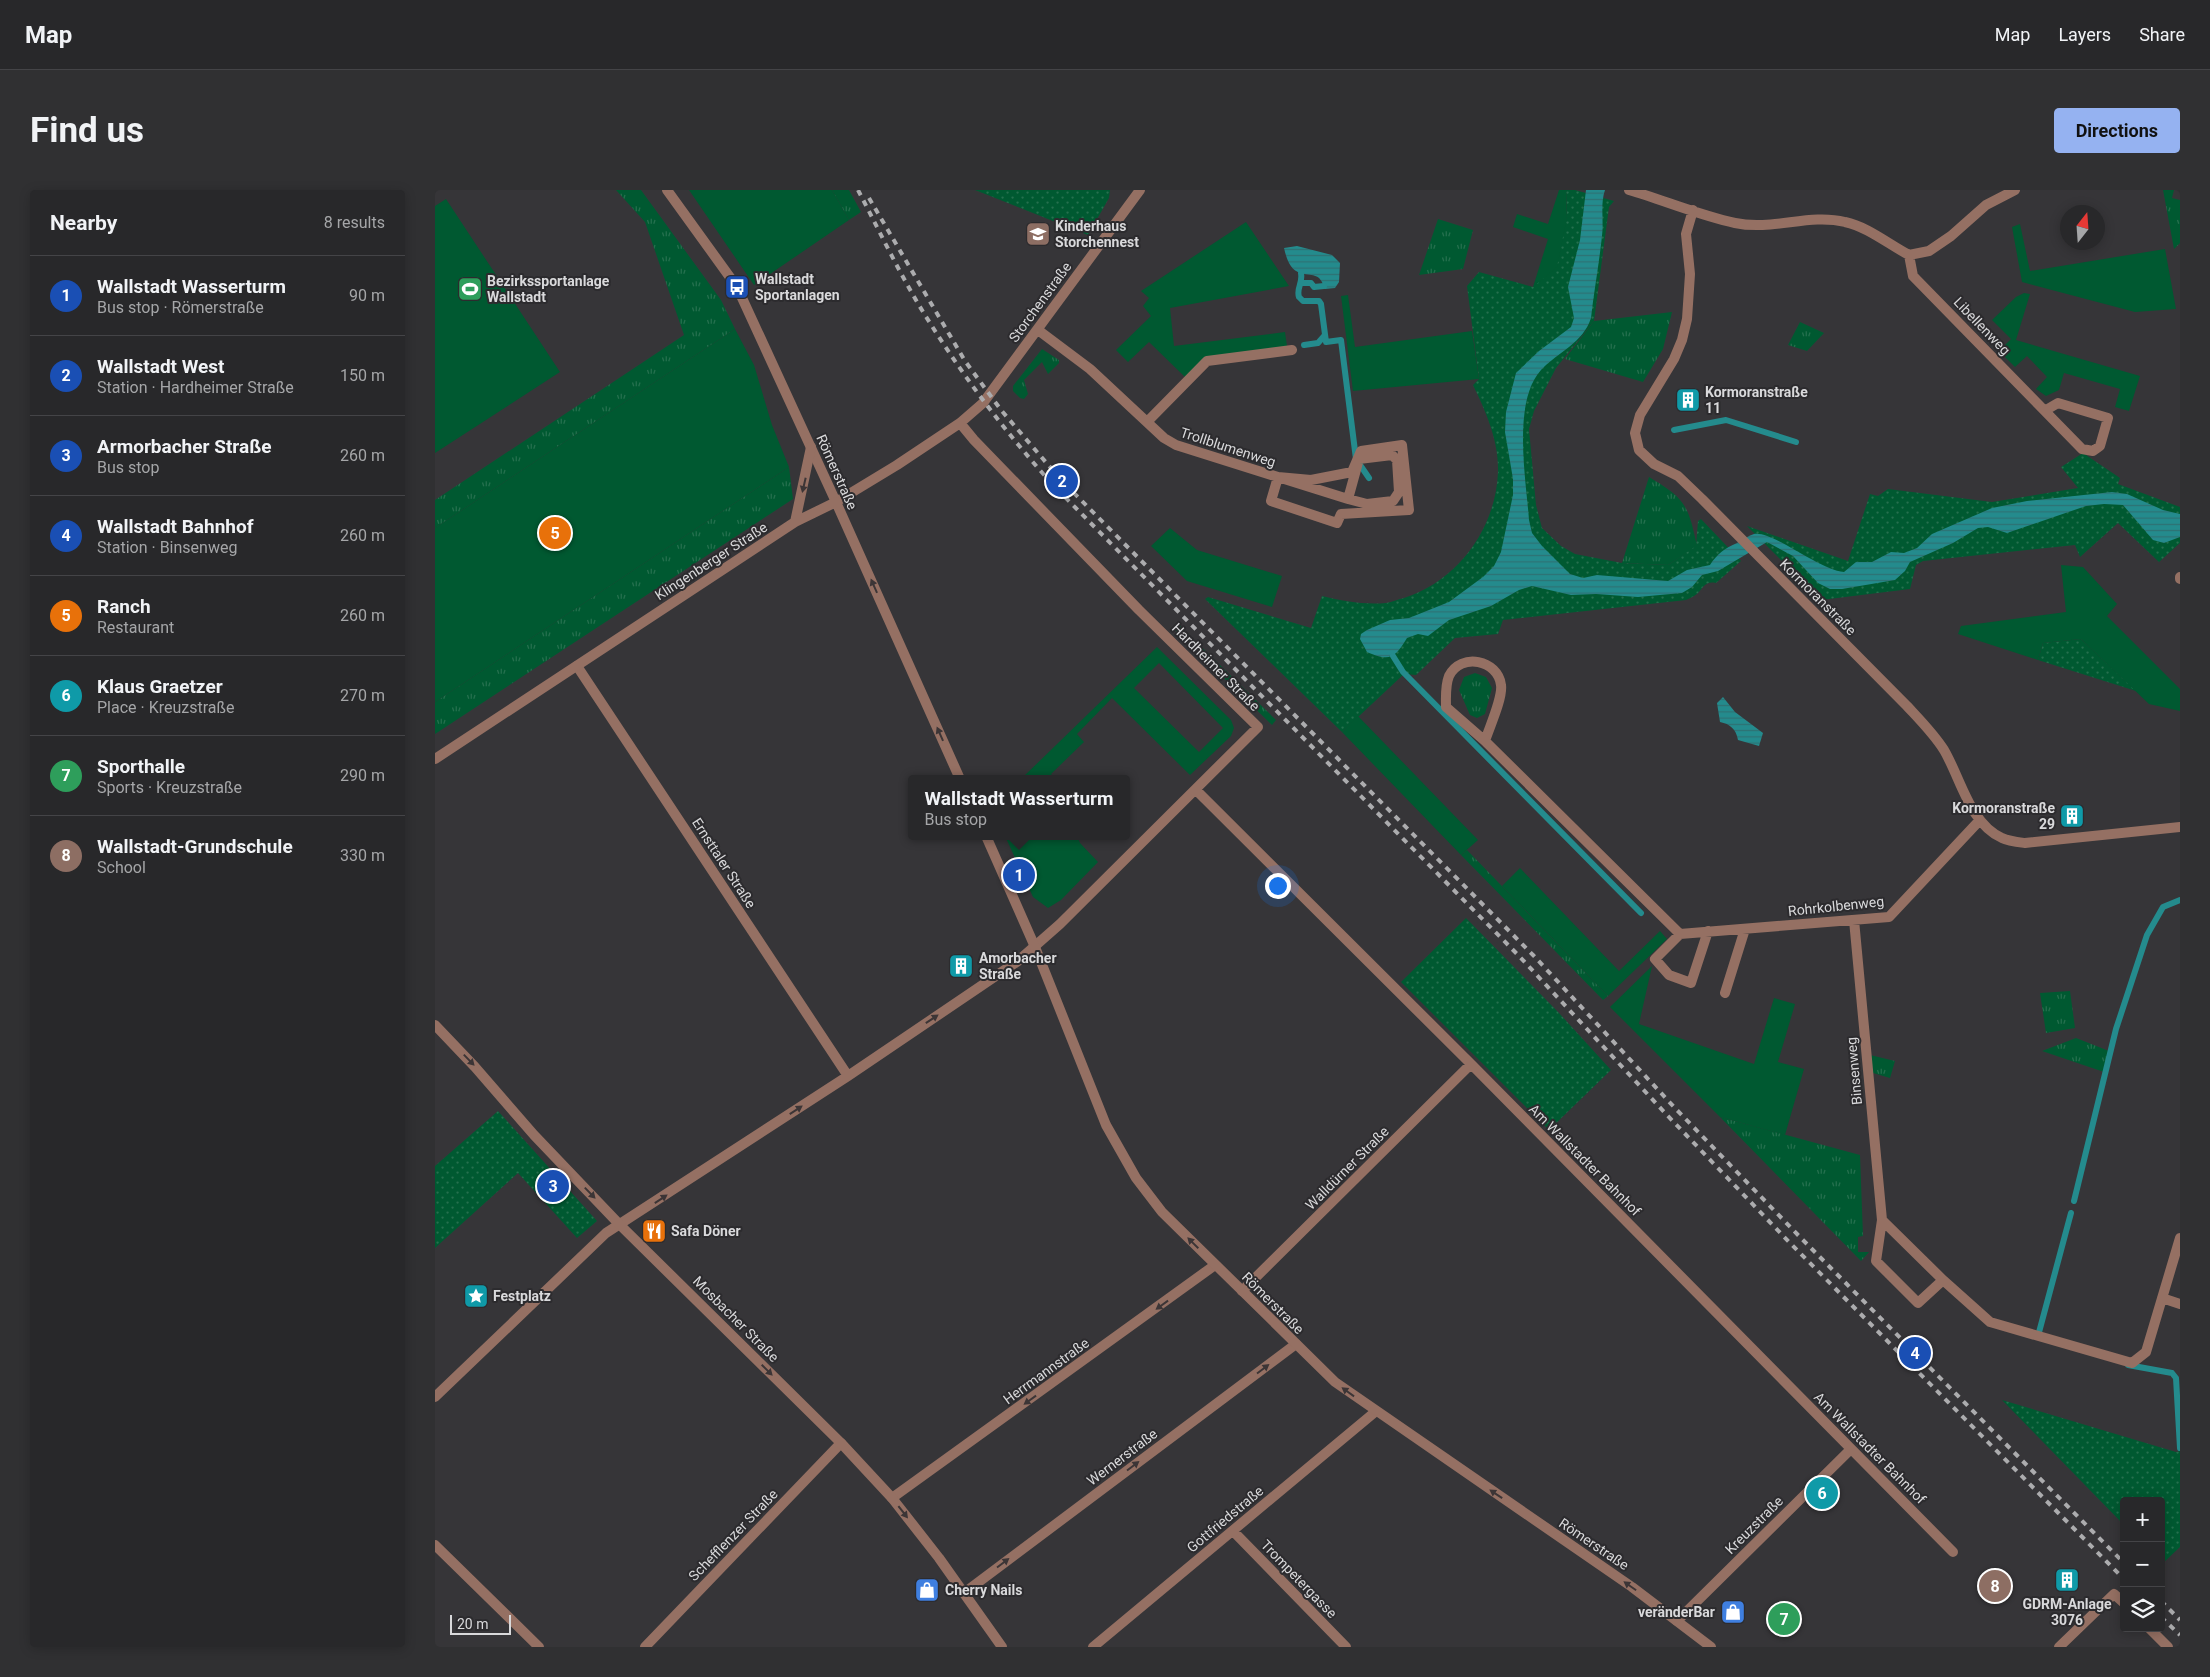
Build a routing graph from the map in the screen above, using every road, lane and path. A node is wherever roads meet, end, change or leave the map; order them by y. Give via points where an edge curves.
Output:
1 (667, 190) edge
2 (1140, 190) edge
3 (1629, 190) edge
4 (2015, 190) edge
5 (1693, 210) junction
6 (1909, 255) junction
7 (1038, 330) junction
8 (1292, 350) dead end
9 (998, 382) joint
10 (2046, 410) junction
11 (1147, 422) junction
12 (960, 423) junction
13 (811, 448) junction
14 (1279, 478) junction
15 (1348, 499) junction
16 (836, 502) junction
17 (795, 522) junction
18 (577, 666) junction
19 (1485, 741) junction
20 (435, 759) edge
21 (958, 775) edge
22 (1196, 790) junction
23 (1979, 821) junction
24 (2180, 827) edge
25 (988, 840) edge
26 (1854, 920) junction
27 (1745, 928) junction
28 (1708, 931) junction
29 (1680, 934) junction
30 (1035, 947) junction
31 (1725, 993) dead end
32 (435, 1025) edge
33 (1471, 1064) junction
34 (848, 1076) junction
35 (1882, 1220) junction
36 (619, 1224) junction
37 (2180, 1238) edge
38 (2178, 1254) edge
39 (1215, 1266) junction
40 (1943, 1280) junction
41 (1242, 1291) junction
42 (2162, 1298) junction
43 (2180, 1304) edge
44 (1296, 1344) junction
45 (435, 1397) edge
46 (1375, 1412) junction
47 (841, 1443) junction
48 (1851, 1449) junction
49 (892, 1498) junction
50 (1233, 1531) junction
51 (435, 1545) edge
52 (1953, 1552) dead end
53 (964, 1592) junction
54 (2120, 1600) edge
55 (1677, 1621) junction
56 (2153, 1632) edge
57 (539, 1647) edge
58 (645, 1647) edge
59 (1001, 1647) edge
60 (1093, 1647) edge
61 (1345, 1647) edge
62 (1711, 1647) edge
63 (2059, 1647) edge
64 (2168, 1647) edge

1 - 13 street, Römerstraße via 737,286
2 - 7 street, Storchenstraße
3 - 5 street
4 - 6 street via 1986,205 1929,251
5 - 6 street via 1734,223 1763,226 1819,219 1845,222 1866,229
5 - 23 street, Kormoranstraße via 1686,234 1690,274 1687,318 1675,358 1640,415 1635,434 1639,450 1654,464 1678,476 1907,706 1936,738
6 - 10 street, Libellenweg via 1913,276
7 - 9 street, Storchenstraße
7 - 11 street, Trollblumenweg via 1090,369
8 - 11 street via 1207,361
9 - 12 street, Klingenberger Straße via 983,403
10 - 10 street, Libellenweg via 2058,402 2108,418 2100,446 2093,451 2082,449
11 - 14 street, Trollblumenweg via 1163,438 1176,445
12 - 16 street, Klingenberger Straße
12 - 22 street, Hardheimer Straße via 1126,596 1258,727
13 - 16 street, Römerstraße
13 -> 17 street
14 - 14 street, Trollblumenweg via 1311,480 1352,472 1361,451 1402,445 1409,510 1341,514 1337,523 1271,501
14 - 15 street, Trollblumenweg
15 - 15 street, Trollblumenweg via 1367,504 1393,501 1399,492 1397,460 1392,455 1359,459
16 - 17 street, Klingenberger Straße
21 -> 16 street, Römerstraße
17 - 18 street, Klingenberger Straße
18 - 20 street, Klingenberger Straße
18 - 34 street, Ernsttaler Straße
19 - 19 street via 1502,687 1492,668 1473,661 1464,663 1449,676 1446,707
19 - 29 street
22 - 30 street, Hardheimer Straße
22 - 33 street, Am Wallstadter Bahnhof
23 - 24 street, Kormoranstraße via 2003,839 2025,843
23 - 26 street, Rohrkolbenweg via 1889,917
25 - 30 street, Römerstraße
26 - 27 street, Rohrkolbenweg
26 - 35 street, Binsenweg
27 - 28 street, Rohrkolbenweg
27 - 31 street
28 - 29 street, Rohrkolbenweg
28 - 29 street via 1691,983 1669,975 1655,959
34 -> 30 street
39 -> 30 street, Römerstraße via 1162,1212 1136,1178 1106,1125
32 -> 36 street, Mosbacher Straße
33 - 41 street, Walldürner Straße
33 - 48 street, Am Wallstadter Bahnhof
36 -> 34 street
35 - 40 street
35 - 40 street, Binsenweg via 1876,1261 1918,1303
36 - 45 street
36 -> 47 street, Mosbacher Straße
37 - 38 street
38 - 42 street
39 - 41 street, Römerstraße
39 -> 49 street, Herrmannstraße
40 - 42 street via 1990,1322 2132,1363 2146,1352
41 - 44 street, Römerstraße
42 - 43 street
46 -> 44 street, Römerstraße via 1335,1382
53 -> 44 street, Wernerstraße
46 - 50 street, Gottfriedstraße
55 -> 46 street, Römerstraße via 1633,1587
47 - 49 street, Mosbacher Straße
47 - 58 street, Schefflenzer Straße
48 - 52 street, Am Wallstadter Bahnhof
48 - 55 street, Kreuzstraße
49 -> 53 street, Mosbacher Straße
50 - 60 street, Gottfriedstraße
50 - 61 street, Trompetergasse
51 - 57 street
53 - 59 street, Mosbacher Straße
54 - 63 street via 2114,1594
55 - 62 street, Römerstraße
56 - 64 street

